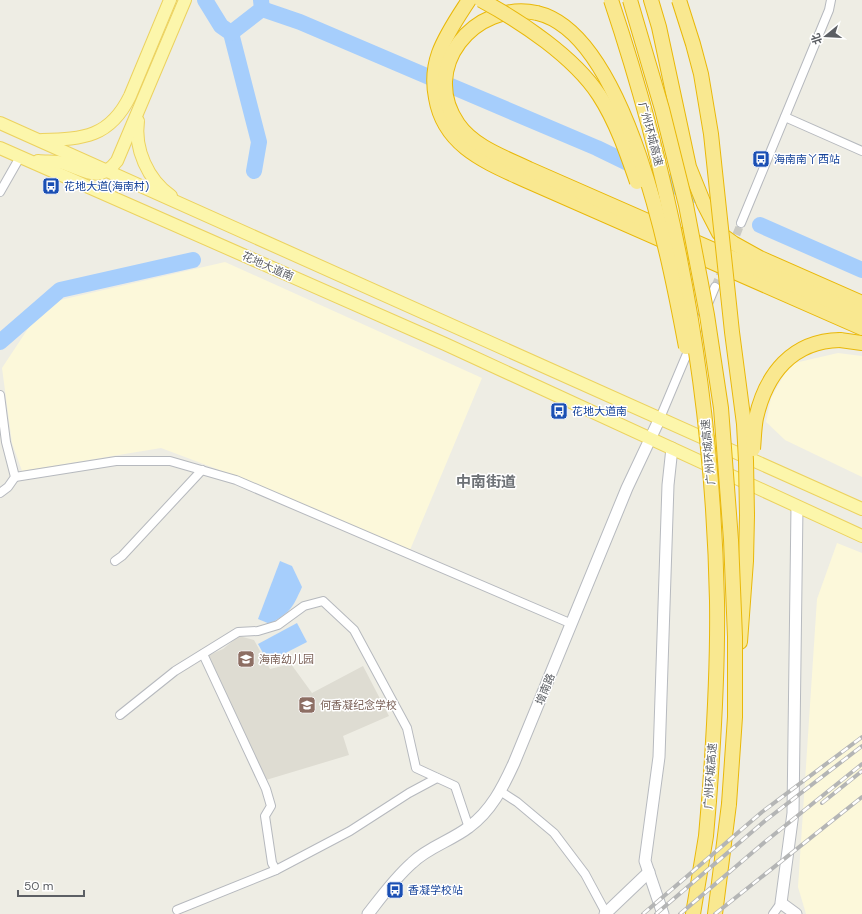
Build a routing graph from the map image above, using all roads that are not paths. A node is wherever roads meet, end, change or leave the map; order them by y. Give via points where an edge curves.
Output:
1 (170, 0) edge
2 (469, 0) edge
3 (481, 0) edge
4 (611, 0) edge
5 (630, 0) edge
6 (651, 0) edge
7 (679, 0) edge
8 (831, 0) edge
9 (184, 1) edge
10 (142, 103) junction
11 (785, 117) junction
12 (0, 123) edge
13 (37, 140) junction
14 (0, 148) edge
15 (862, 151) edge
16 (24, 158) junction
17 (107, 170) junction
18 (0, 192) edge
19 (183, 205) junction
20 (741, 223) tunnel mouth
21 (715, 288) tunnel mouth
22 (862, 303) edge
23 (678, 304) junction
24 (862, 315) edge
25 (862, 328) edge
26 (862, 343) edge
27 (0, 395) edge
28 (660, 418) junction
29 (650, 438) junction
30 (672, 448) junction
31 (202, 470) junction
32 (15, 477) junction
33 (0, 493) edge
34 (797, 506) junction
35 (862, 509) edge
36 (747, 515) junction
37 (713, 525) junction
38 (862, 536) edge
39 (115, 561) dead end
40 (572, 624) junction
41 (203, 654) junction
42 (120, 715) dead end
43 (734, 717) junction
44 (437, 778) junction
45 (500, 791) junction
46 (469, 828) junction
47 (276, 870) junction
48 (649, 872) junction
49 (781, 903) junction
50 (178, 910) dead end
51 (368, 914) edge
52 (606, 914) edge
53 (663, 914) edge
54 (693, 914) edge
55 (715, 914) edge
56 (772, 914) edge
57 (796, 914) edge

1 - 13 main road via 124,109 113,122 100,131 75,138
2 - 25 highway via 442,46 434,82 437,104 443,121 453,136 467,149 488,163 518,177
3 - 23 highway, bridge via 553,48 582,74 598,94 616,127 633,169
4 - 37 highway, 广州环城高速, bridge via 649,127 681,264 703,398
5 - 43 highway, 广州环城高速, bridge via 658,95 682,191 714,357 724,437 732,547
6 - 22 highway via 689,167 719,233 760,258
7 - 36 highway, bridge via 700,69 710,127 744,424
8 - 11 street
9 - 10 main road
10 - 17 main road via 117,161
10 - 19 main road via 137,132 138,143 148,171 165,192
11 - 15 street
11 - 20 street
12 - 13 main road, 花地大道南
13 - 16 main road via 39,156
13 - 17 main road, 花地大道南
14 - 16 main road, 花地大道南
16 - 17 main road via 62,163 87,173 97,174
16 - 18 street
16 - 29 main road, 花地大道南 via 445,344
17 - 19 main road, 花地大道南
19 - 28 main road, 花地大道南
21 - 28 street
23 - 24 highway, bridge via 647,182 635,144 622,111 597,64 578,38 560,23 536,13 513,12 487,19 468,33 454,51 447,68 446,94 453,116 469,136 487,149 529,169
23 - 37 highway, bridge via 707,462
26 - 36 highway, bridge via 840,340 818,343 800,350 784,362 769,384 755,424
27 - 32 street via 6,442
28 - 29 street, 增南路
28 - 35 main road, 花地大道南
29 - 30 main road, 花地大道南
29 - 40 street, 增南路
30 - 34 main road, 花地大道南
30 - 48 street via 668,485 659,757 645,861
31 - 32 street via 170,461 116,461
31 - 39 street
31 - 40 street via 236,480
32 - 33 street
34 - 38 main road, 花地大道南
34 - 49 street via 793,813
36 - 43 highway, bridge
37 - 54 highway, 广州环城高速, bridge via 717,600 716,698 706,836
40 - 45 street, 增南路
41 - 42 street via 176,671
41 - 44 street via 238,632 258,631 278,625 304,606 322,601 354,630 407,728 416,768
41 - 47 street via 266,789 271,806 265,816 272,863
43 - 55 highway, 广州环城高速, bridge via 729,804
44 - 46 street via 455,786
44 - 47 street via 350,831
45 - 46 street, 增南路 via 484,814
45 - 52 street via 554,833 585,874
46 - 51 street, 增南路 via 412,862
47 - 50 street
48 - 52 street
48 - 53 street
49 - 56 street
49 - 57 street

